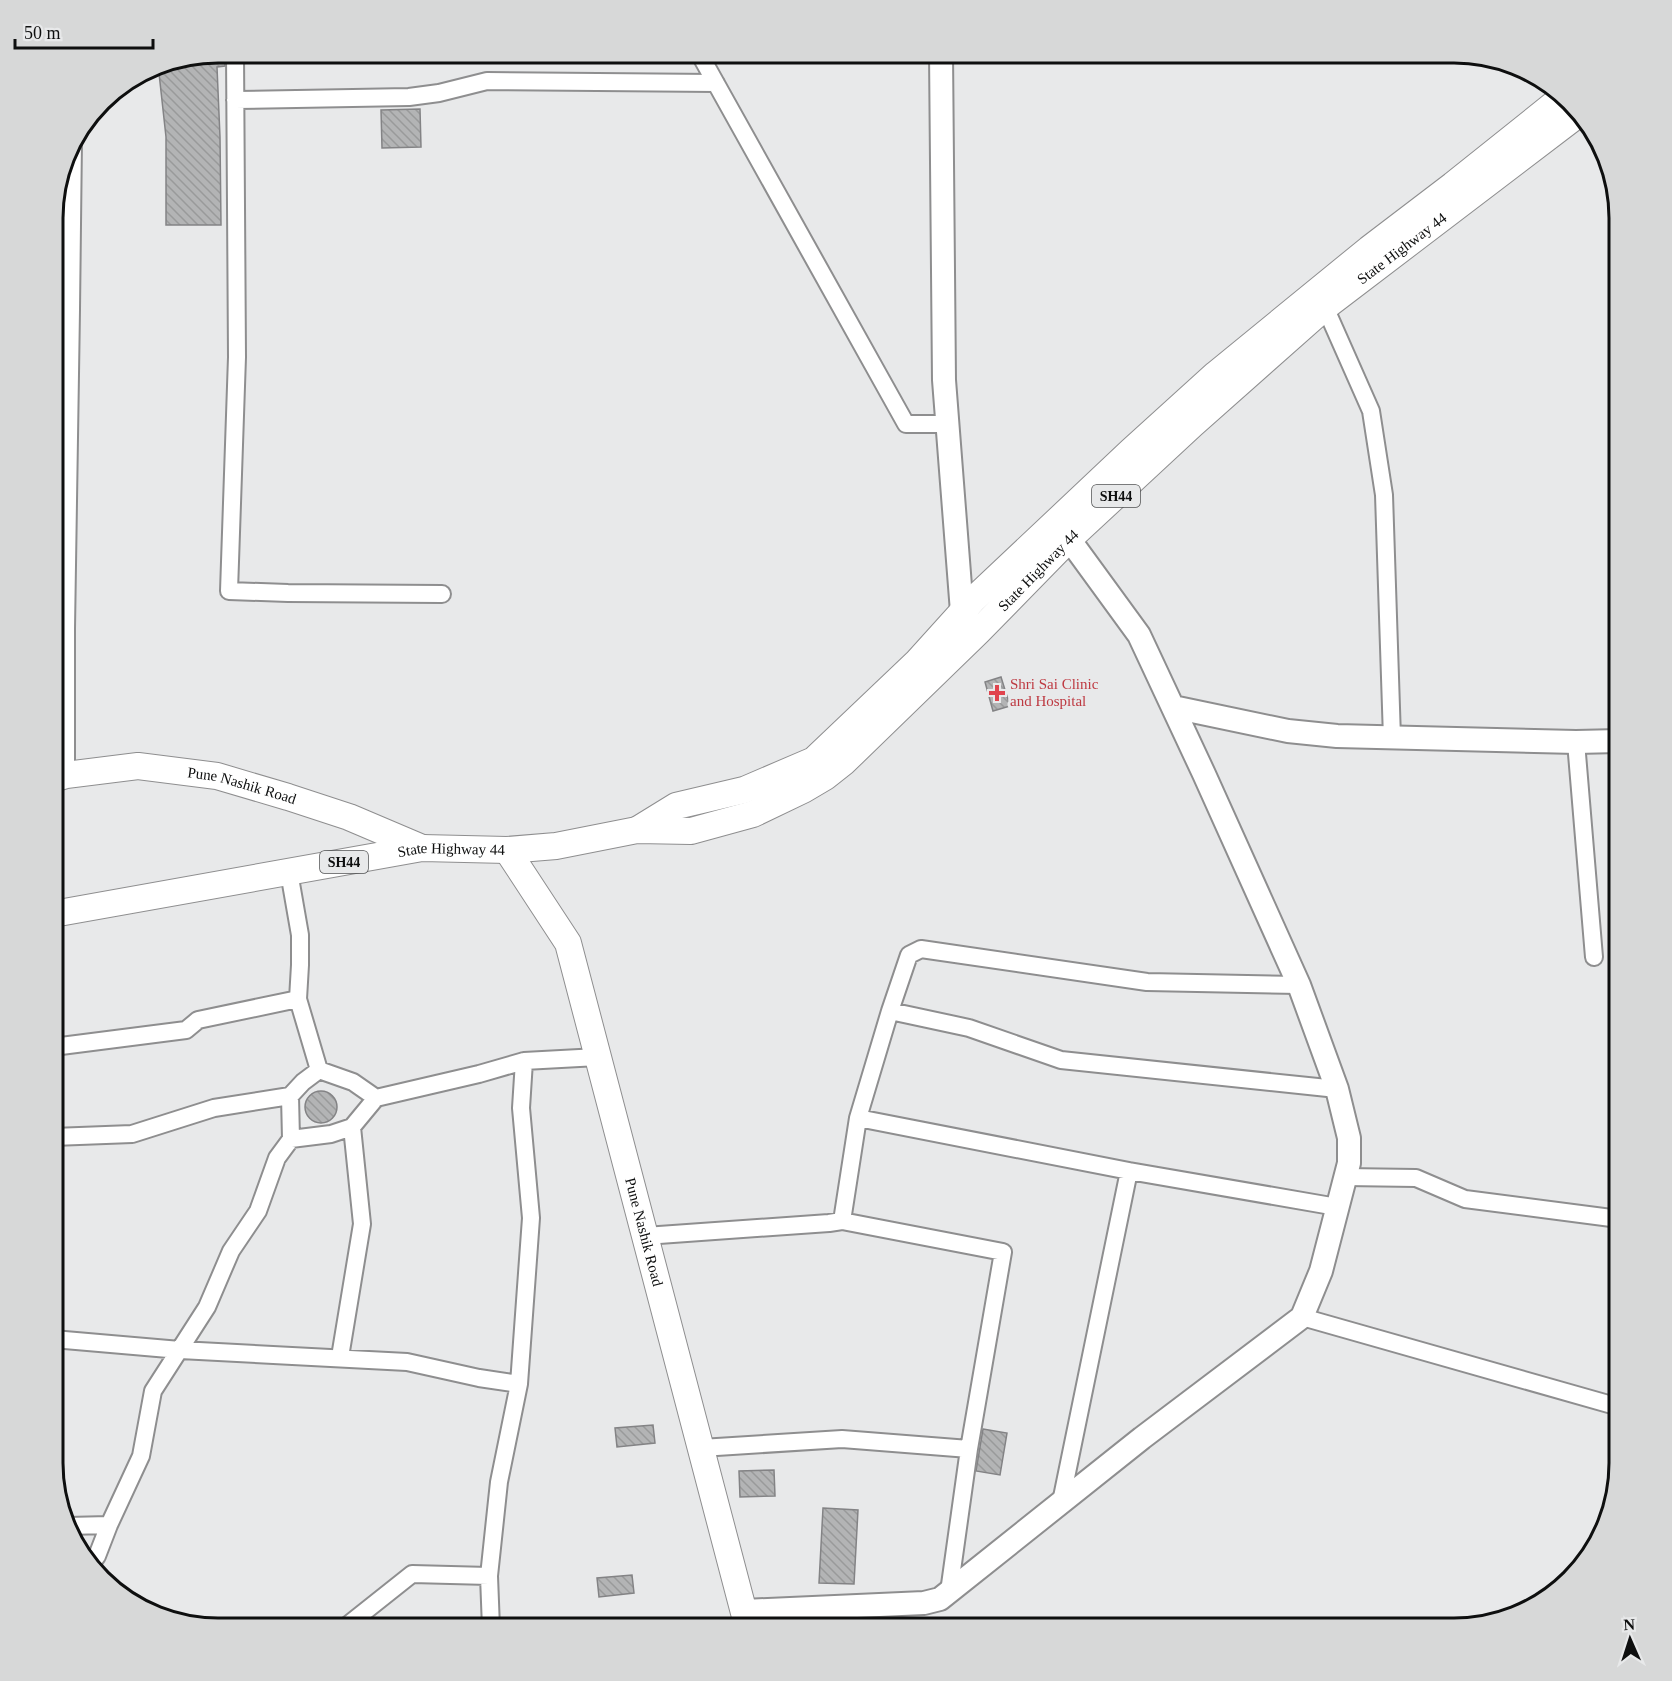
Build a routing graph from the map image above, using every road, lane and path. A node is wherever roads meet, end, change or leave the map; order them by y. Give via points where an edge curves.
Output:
1 (235, 63) edge
2 (705, 63) edge
3 (941, 63) edge
4 (716, 83) junction
5 (235, 100) junction
6 (1565, 110) edge
7 (73, 165) edge
8 (1421, 222) junction
9 (1325, 307) junction
10 (63, 310) edge
11 (71, 310) junction
12 (946, 424) junction
13 (63, 523) edge
14 (1062, 531) junction
15 (442, 594) dead end
16 (962, 612) junction
17 (978, 632) junction
18 (1173, 707) junction
19 (1392, 738) junction
20 (1609, 741) edge
21 (1576, 742) junction
22 (819, 769) junction
23 (63, 776) edge
24 (422, 848) junction
25 (507, 850) junction
26 (289, 872) junction
27 (63, 912) edge
28 (1594, 957) dead end
29 (1299, 986) junction
30 (298, 999) junction
31 (890, 1011) junction
32 (63, 1046) edge
33 (598, 1057) junction
34 (524, 1061) junction
35 (319, 1070) junction
36 (1337, 1089) junction
37 (290, 1096) junction
38 (376, 1098) junction
39 (858, 1118) junction
40 (352, 1127) junction
41 (63, 1137) edge
42 (291, 1139) junction
43 (1128, 1171) junction
44 (1346, 1177) junction
45 (1338, 1207) junction
46 (1609, 1218) edge
47 (842, 1221) junction
48 (645, 1236) junction
49 (1302, 1317) junction
50 (63, 1340) edge
51 (180, 1350) junction
52 (340, 1357) junction
53 (519, 1384) junction
54 (1609, 1404) edge
55 (701, 1448) junction
56 (969, 1449) junction
57 (1061, 1502) junction
58 (76, 1526) edge
59 (108, 1526) junction
60 (96, 1558) edge
61 (489, 1576) junction
62 (949, 1592) junction
63 (358, 1618) edge
64 (491, 1618) edge
65 (745, 1618) edge
66 (768, 1618) edge

1 - 5 street
2 - 4 street
3 - 12 street
4 - 5 street via 487,81 409,97
4 - 12 street via 906,424
5 - 15 street via 237,357 229,591
6 - 8 main road, State Highway 44 / SH44
7 - 11 street
8 - 9 main road, State Highway 44 / SH44
8 - 14 main road, State Highway 44 / SH44 via 1343,270 1216,374 1131,451
9 - 14 main road, State Highway 44 / SH44
9 - 19 street via 1371,411 1384,495
10 - 11 street
11 - 13 street
12 - 16 street
14 - 16 main road, State Highway 44 / SH44
14 - 17 main road, State Highway 44 / SH44
14 - 18 street via 1139,635
16 - 17 street
16 - 22 main road, State Highway 44 / SH44
17 - 22 main road, State Highway 44 / SH44 via 844,762
18 - 19 street via 1288,731
18 - 29 street
19 - 21 street
20 - 21 street
21 - 28 street
22 - 25 main road, State Highway 44 / SH44 via 803,790 753,814 691,831 637,830 556,846
23 - 24 main road, Pune Nashik Road via 138,766 217,777 349,817
24 - 25 main road, State Highway 44 / SH44
24 - 26 main road, State Highway 44 / SH44
25 - 33 main road, Pune Nashik Road via 568,943
26 - 27 main road, State Highway 44 / SH44
26 - 30 street via 300,934
29 - 31 street via 1147,982 921,949 909,955
29 - 36 street
30 - 32 street via 198,1020 186,1030
30 - 35 street
31 - 36 street via 969,1028 1060,1060
31 - 39 street
33 - 34 street
33 - 48 main road, Pune Nashik Road
34 - 38 street
34 - 53 street via 521,1108 531,1218
35 - 37 street
35 - 38 street via 353,1082
36 - 44 street via 1349,1138
37 - 41 street via 214,1108 132,1134
37 - 42 street
38 - 40 street
39 - 43 street
39 - 47 street
40 - 42 street
40 - 52 street via 362,1224
42 - 51 street via 277,1158 258,1211 231,1251 207,1307
43 - 45 street
43 - 57 street
44 - 45 street
44 - 46 street via 1416,1178 1465,1199
45 - 49 street via 1321,1271
47 - 48 street
47 - 56 street via 1003,1252
48 - 55 main road, Pune Nashik Road
49 - 54 street
49 - 57 street
50 - 51 street
51 - 52 street
51 - 59 street via 153,1391 141,1456
52 - 53 street via 407,1362
53 - 61 street via 499,1482
55 - 56 street via 842,1439
55 - 65 main road, Pune Nashik Road
56 - 62 street
57 - 62 street
58 - 59 street
59 - 60 street
61 - 63 street via 412,1574
61 - 64 street
62 - 66 street via 924,1604

